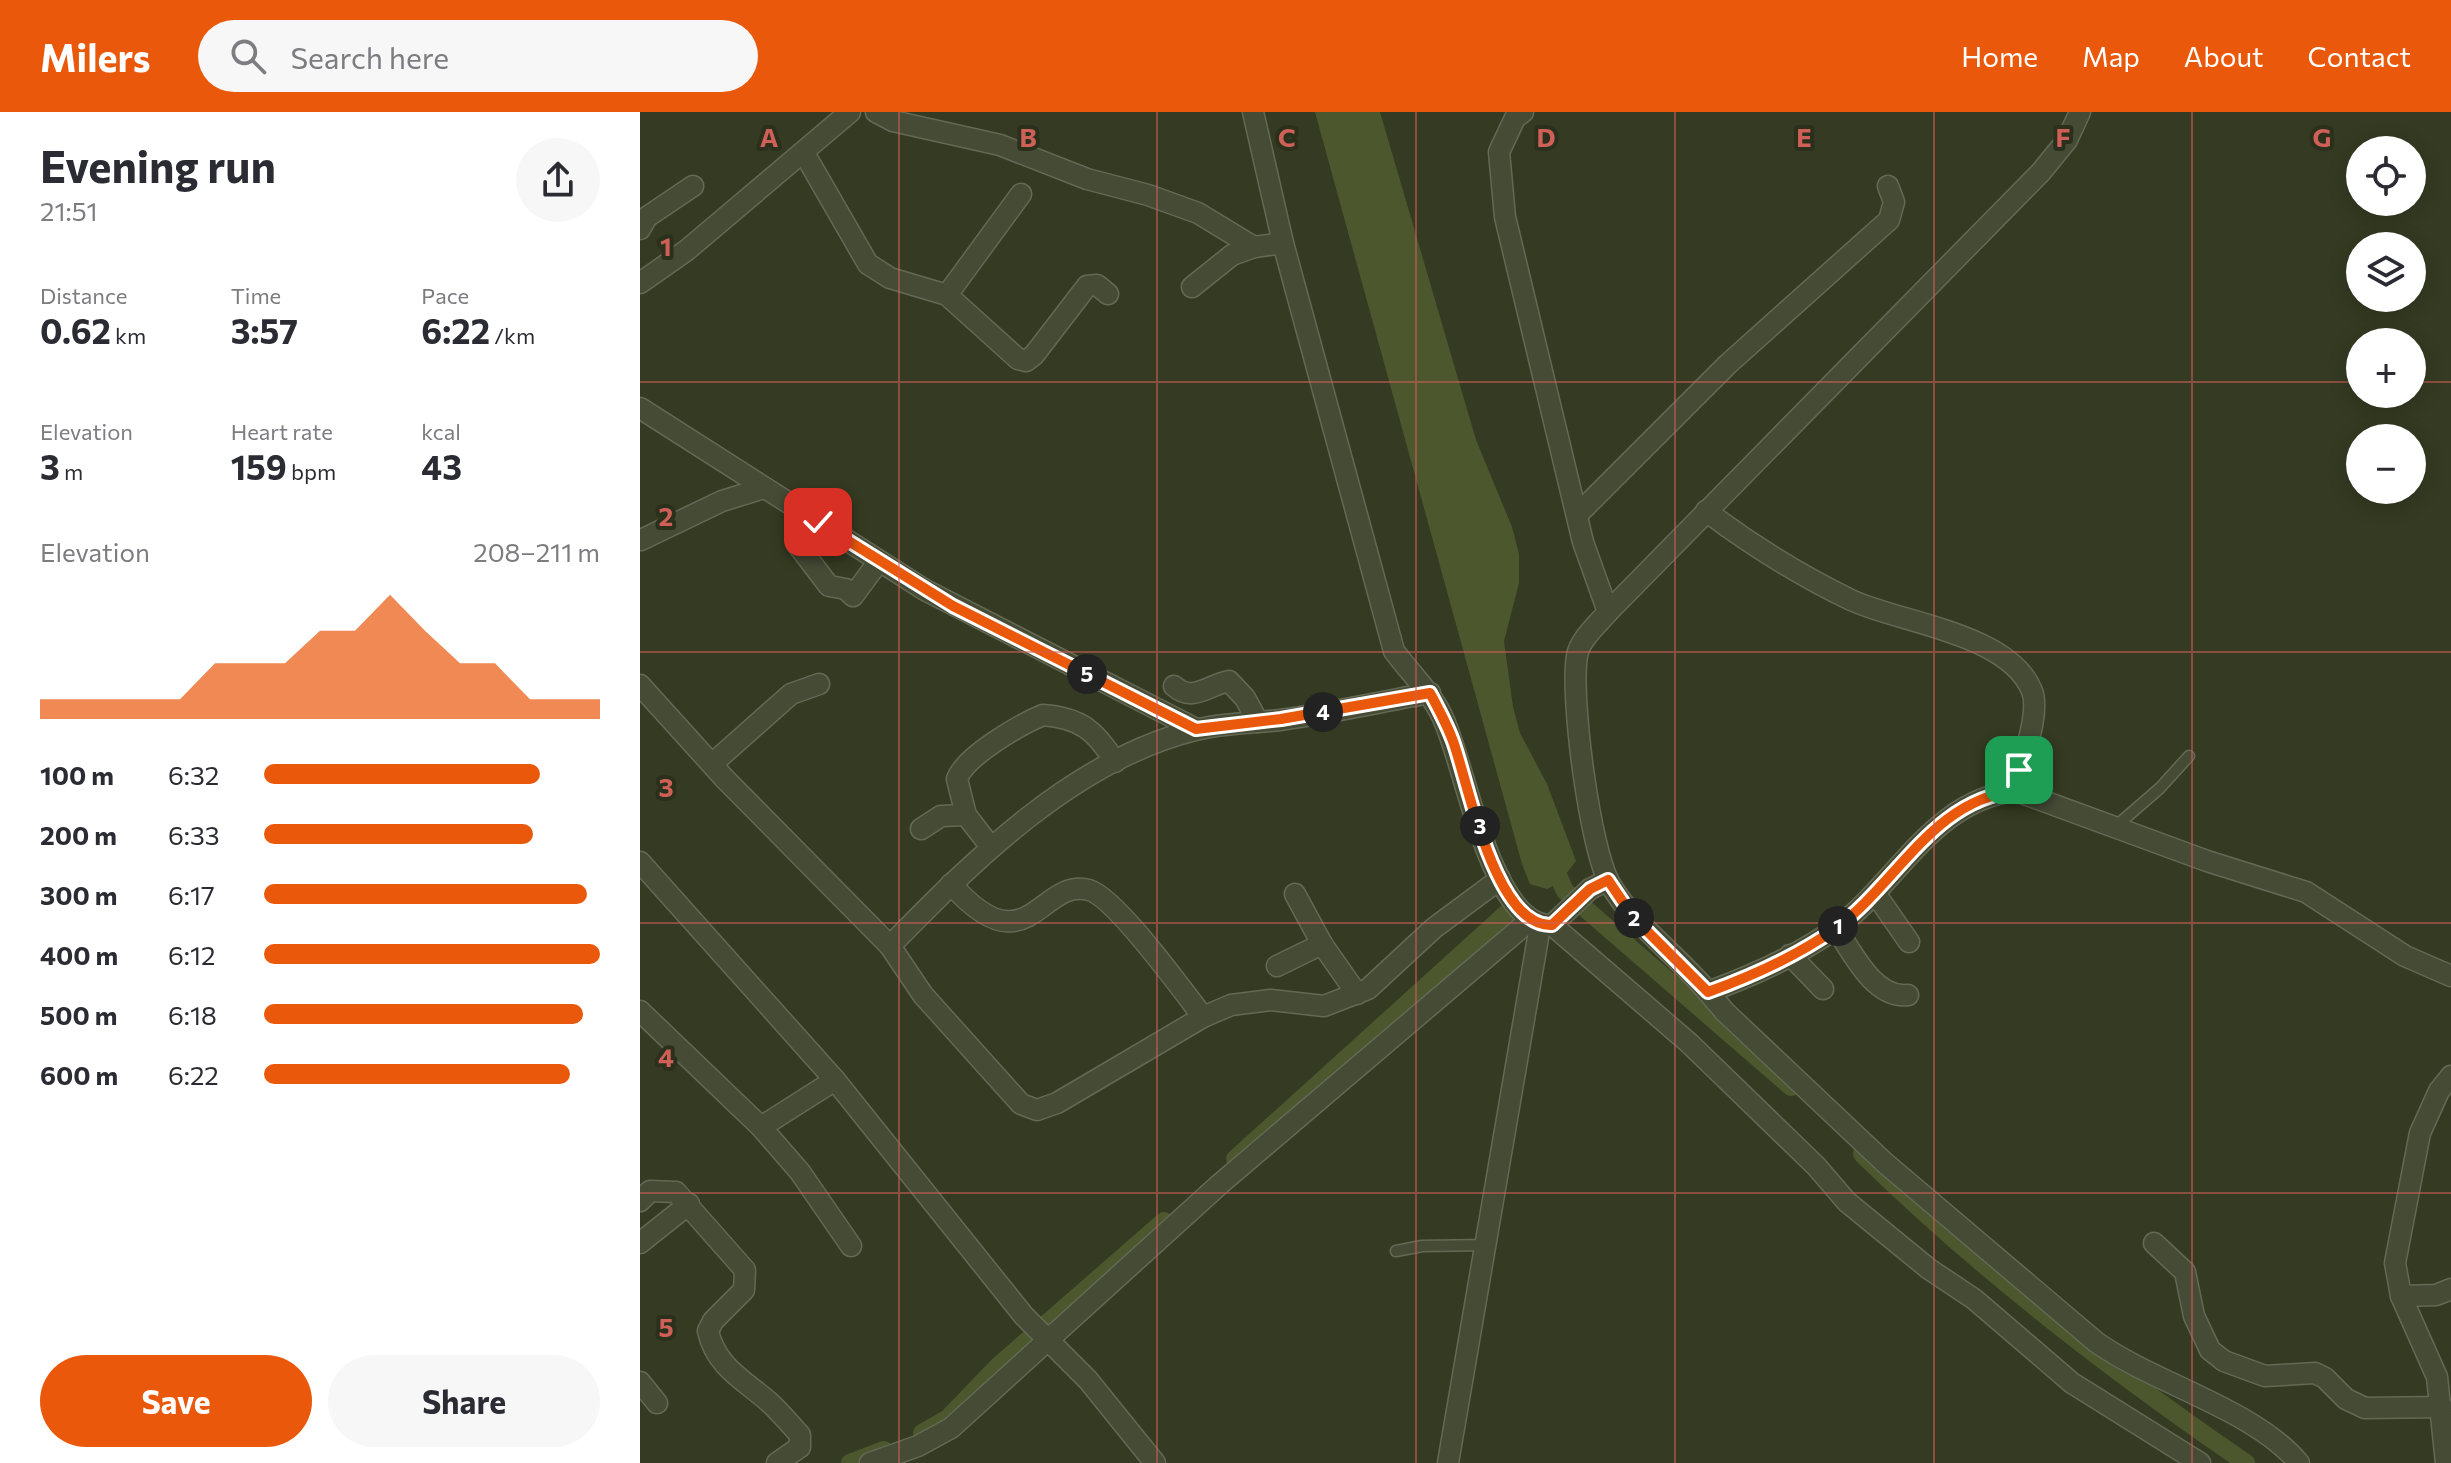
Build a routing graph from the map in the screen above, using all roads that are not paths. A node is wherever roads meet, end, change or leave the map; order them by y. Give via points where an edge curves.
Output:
1 (850, 112) edge
2 (876, 112) edge
3 (1253, 112) edge
4 (1523, 112) edge
5 (2085, 114) edge
6 (804, 153) junction
7 (693, 186) dead end
8 (1888, 186) dead end
9 (1021, 194) dead end
10 (640, 229) edge
11 (1283, 243) junction
12 (1254, 247) junction
13 (640, 283) edge
14 (1192, 287) dead end
15 (1108, 294) dead end
16 (947, 295) junction
17 (640, 408) edge
18 (764, 488) junction
19 (1706, 511) junction
20 (1577, 515) junction
21 (641, 540) edge
22 (797, 544) dead end
23 (879, 561) junction
24 (1608, 612) junction
25 (819, 684) dead end
26 (640, 685) edge
27 (1174, 686) dead end
28 (1430, 693) junction
29 (1258, 722) junction
30 (1196, 729) junction
31 (2189, 756) dead end
32 (1115, 762) junction
33 (712, 764) junction
34 (2016, 791) junction
35 (966, 815) junction
36 (2115, 827) junction
37 (921, 829) dead end
38 (990, 846) junction
39 (640, 862) edge
40 (1500, 879) junction
41 (951, 884) junction
42 (1599, 884) junction
43 (1875, 893) junction
44 (1295, 894) dead end
45 (1546, 922) junction
46 (1836, 928) junction
47 (1909, 942) dead end
48 (1322, 944) junction
49 (890, 946) junction
50 (1790, 955) junction
51 (1277, 966) dead end
52 (2451, 976) edge
53 (1823, 989) dead end
54 (1708, 992) junction
55 (1357, 994) junction
56 (1908, 995) dead end
57 (640, 1011) edge
58 (1203, 1017) junction
59 (2451, 1076) edge
60 (835, 1080) junction
61 (761, 1127) junction
62 (640, 1201) edge
63 (689, 1204) junction
64 (640, 1243) edge
65 (2154, 1243) dead end
66 (1487, 1245) junction
67 (851, 1246) dead end
68 (1396, 1251) dead end
69 (2444, 1292) edge
70 (2401, 1296) junction
71 (2410, 1318) junction
72 (1045, 1338) junction
73 (640, 1382) edge
74 (657, 1403) dead end
75 (2442, 1407) junction
76 (777, 1463) edge
77 (870, 1463) edge
78 (1155, 1463) edge
79 (1448, 1463) edge
80 (2200, 1463) edge
81 (2299, 1463) edge
82 (2446, 1463) edge

1 - 6 street
2 - 12 street via 893,121 1000,145 1087,179 1148,195 1198,213
3 - 11 street
4 - 20 street via 1504,135 1499,152 1505,217
5 - 19 street via 2041,172
6 - 13 street
6 - 16 street via 868,264 890,278
7 - 10 street via 647,217
8 - 20 street via 1894,202 1889,220 1728,364
9 - 16 street
11 - 12 street
11 - 28 street via 1388,637
12 - 14 street via 1232,255
15 - 16 street via 1097,285 1087,286 1026,361
17 - 18 street
18 - 21 street via 722,501
18 - 23 street
19 - 24 street
19 - 34 street via 1797,573 1856,602 1964,639 2017,670 2033,693 2035,711
20 - 24 street
22 - 23 street via 829,586 846,589 858,602
23 - 30 street via 953,606
24 - 42 street via 1577,655 1576,695
25 - 33 street via 791,694
26 - 33 street
27 - 29 street via 1195,695 1229,681
28 - 29 street
28 - 40 street via 1453,742
29 - 30 street
30 - 32 street
31 - 36 lane
32 - 35 street via 1098,735 1077,722 1043,715 963,766 957,779
32 - 38 street
33 - 49 street
34 - 36 street
34 - 43 street via 1997,793 1955,813
35 - 37 street via 941,816
35 - 38 street
36 - 52 street via 2306,892 2405,956
38 - 41 street
39 - 60 street
40 - 45 street
40 - 55 street via 1434,928 1380,981
41 - 49 street
41 - 58 street via 973,907 1010,922 1077,890 1097,894
42 - 45 street
42 - 54 street
43 - 46 street
43 - 47 street
44 - 48 street
45 - 66 street
45 - 72 street via 1220,1184
45 - 80 street via 1689,1043 1847,1202 1974,1299 2072,1383
46 - 50 street
46 - 56 street via 1876,982 1893,995
48 - 51 street
48 - 55 street
49 - 58 street via 932,1005 1028,1109 1057,1103
50 - 53 street
50 - 54 street
54 - 81 street via 1885,1163 2096,1342 2269,1436
55 - 58 street via 1324,1006 1246,1001
57 - 61 street
59 - 70 street via 2420,1133 2397,1243
60 - 61 street
60 - 72 street
61 - 67 street
62 - 63 street via 662,1189 676,1192
63 - 64 street
63 - 76 street via 745,1270 744,1290 708,1331 729,1371 800,1435 800,1447
65 - 75 street via 2185,1272 2194,1316 2210,1350 2224,1361 2265,1376 2315,1373 2365,1408
66 - 68 lane
66 - 79 street
69 - 70 street
69 - 71 street
70 - 71 street
71 - 75 street via 2434,1365
72 - 77 street via 938,1438
72 - 78 street via 1088,1380
73 - 74 street
75 - 82 street

